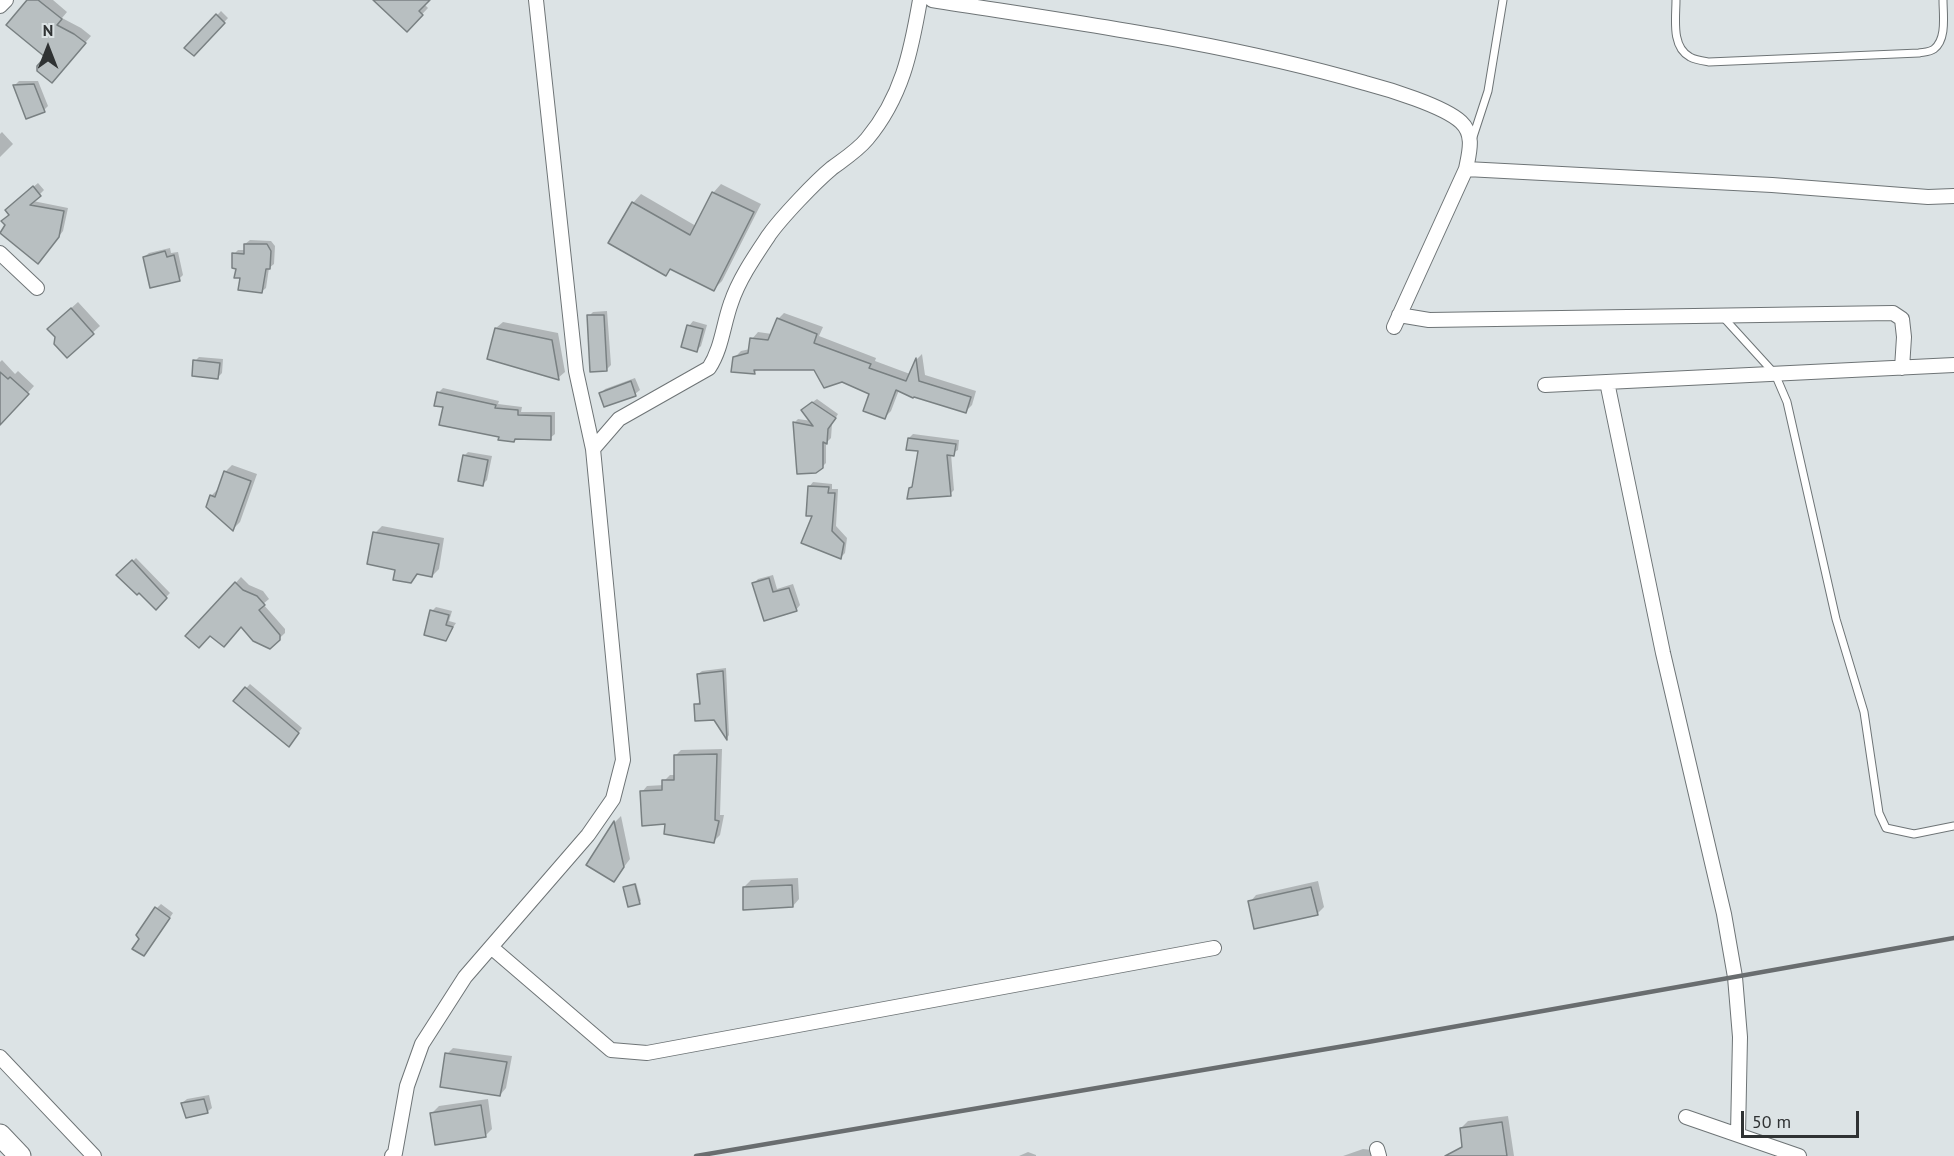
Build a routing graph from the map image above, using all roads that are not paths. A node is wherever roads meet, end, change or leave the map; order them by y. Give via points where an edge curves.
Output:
1 (6, 0) edge
2 (536, 0) edge
3 (920, 0) edge
4 (932, 0) edge
5 (1503, 0) edge
6 (1676, 0) edge
7 (1943, 0) edge
8 (0, 6) edge
9 (1471, 142) junction
10 (1466, 169) junction
11 (1954, 196) edge
12 (0, 253) edge
13 (37, 288) dead end
14 (1721, 315) junction
15 (1954, 365) edge
16 (1902, 368) junction
17 (1775, 374) junction
18 (1607, 382) junction
19 (1545, 385) dead end
20 (592, 449) junction
21 (1954, 826) edge
22 (491, 947) junction
23 (1214, 948) dead end
24 (0, 1057) edge
25 (1686, 1117) dead end
26 (1738, 1134) junction
27 (0, 1135) edge
28 (20, 1156) edge
29 (94, 1156) edge
30 (392, 1156) edge
31 (1799, 1156) edge

1 - 8 street
2 - 20 street via 576,371
3 - 20 street via 912,50 886,112 866,140 830,170 771,233 731,302 717,356 709,368 619,418
4 - 9 street via 1164,37 1303,65 1396,92 1440,110 1461,123
5 - 9 lane via 1488,91
6 - 7 lane via 1681,49 1691,58 1709,62 1933,50 1943,30
9 - 10 street
10 - 11 street
10 - 14 street via 1396,321
12 - 13 street
14 - 16 street via 1893,313 1902,319
14 - 17 lane
15 - 16 street
16 - 17 street
17 - 18 street
17 - 21 lane via 1787,402 1836,618 1864,712 1879,813 1886,828 1914,834
18 - 19 street
18 - 26 street via 1735,977 1740,1037
20 - 22 street via 623,760 613,799 588,835
22 - 23 street via 611,1050 647,1053
22 - 30 street via 465,977 422,1044 407,1086
24 - 29 street
25 - 26 street
26 - 31 street
27 - 28 main road

